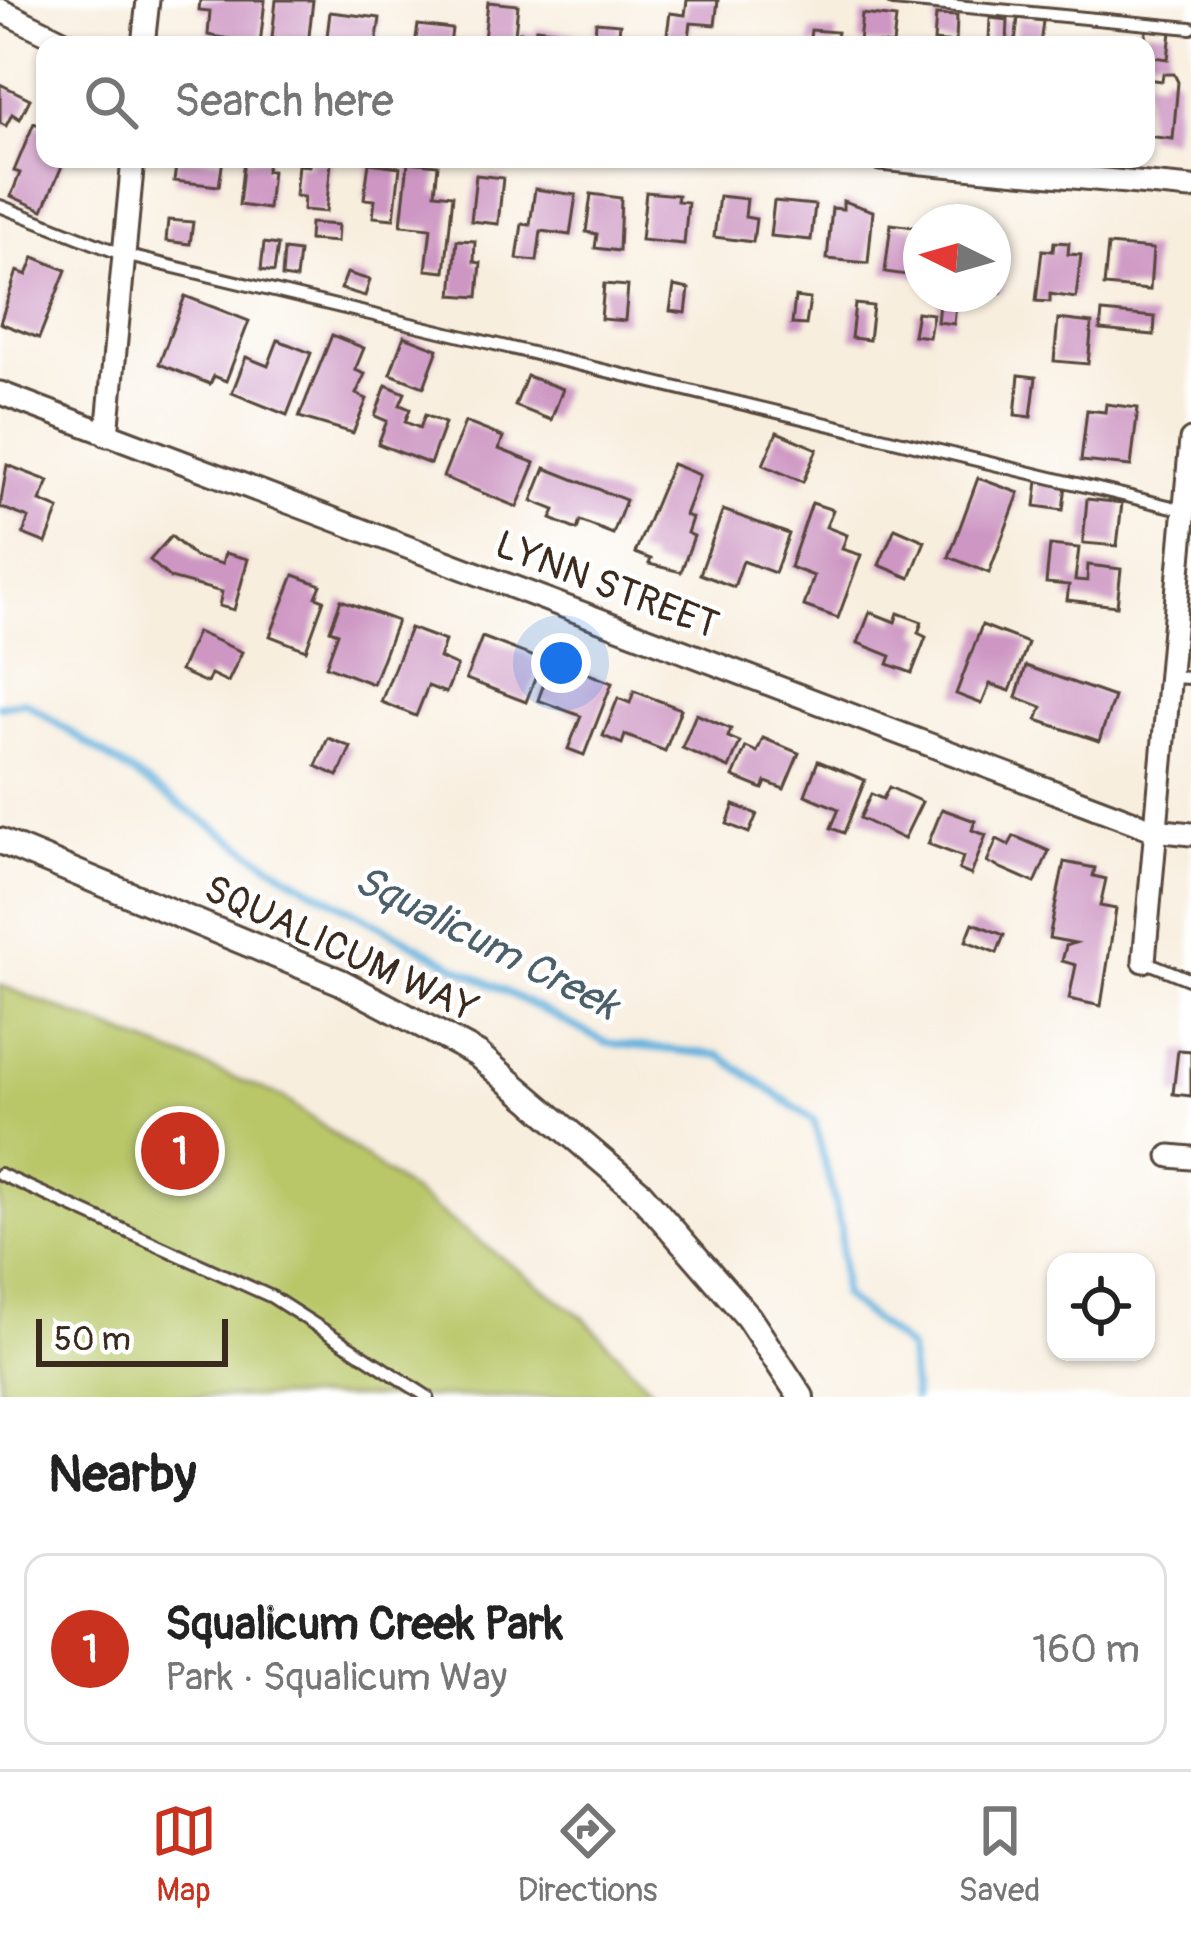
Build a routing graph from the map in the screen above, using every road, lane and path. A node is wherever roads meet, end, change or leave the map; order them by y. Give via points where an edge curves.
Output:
1 (148, 0) edge
2 (893, 0) edge
3 (0, 10) edge
4 (1191, 28) edge
5 (53, 36) edge
6 (144, 36) edge
7 (132, 168) edge
8 (977, 168) edge
9 (1191, 188) edge
10 (0, 206) edge
11 (124, 255) junction
12 (0, 394) edge
13 (107, 434) junction
14 (1191, 440) edge
15 (1188, 511) edge
16 (1180, 678) edge
17 (1155, 830) junction
18 (1191, 834) edge
19 (0, 841) edge
20 (1144, 961) joint
21 (1191, 980) edge
22 (0, 1174) edge
23 (428, 1397) edge
24 (801, 1397) edge

1 - 6 street
2 - 4 lane
3 - 5 street
7 - 11 street
8 - 9 street
10 - 11 lane
11 - 13 street
11 - 15 lane
12 - 13 street, LYNN STREET
13 - 17 street, LYNN STREET
14 - 15 street
15 - 16 street
16 - 17 street
17 - 18 street, LYNN STREET
17 - 20 street
19 - 24 street, SQUALICUM WAY via 341,982 477,1054 639,1192 748,1316
20 - 21 lane
22 - 23 lane via 272,1297

